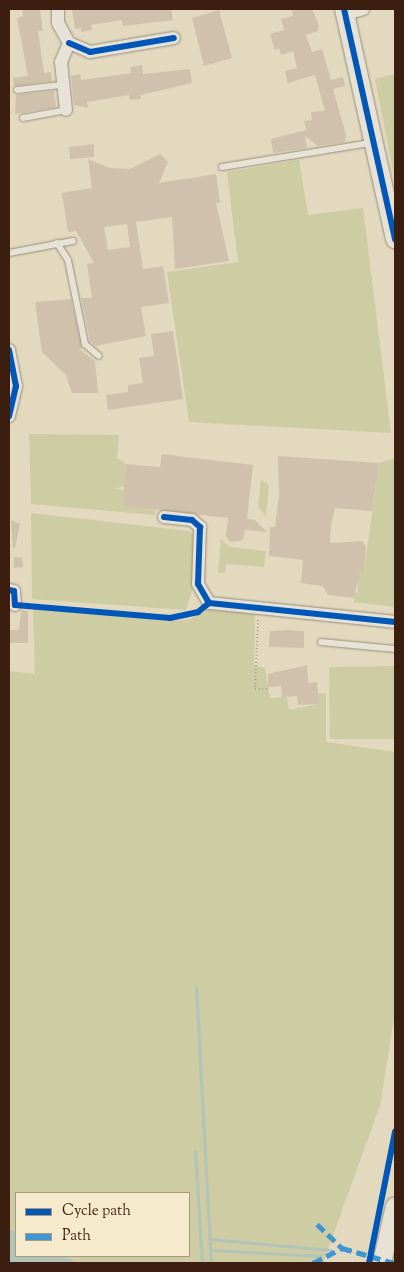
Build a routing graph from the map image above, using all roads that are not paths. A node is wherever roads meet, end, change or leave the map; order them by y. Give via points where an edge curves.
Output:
1 (58, 9) edge
2 (351, 11) edge
3 (174, 38) dead end
4 (69, 43) junction
5 (61, 85) junction
6 (18, 90) dead end
7 (66, 110) joint
8 (23, 118) dead end
9 (377, 142) junction
10 (222, 167) dead end
11 (395, 233) edge
12 (73, 241) dead end
13 (57, 243) junction
14 (9, 253) edge
15 (9, 350) edge
16 (99, 356) dead end
17 (9, 416) edge
18 (164, 516) dead end
19 (16, 590) edge
20 (15, 605) dead end
21 (395, 622) edge
22 (321, 642) dead end
23 (395, 649) edge
24 (395, 1206) edge
25 (382, 1263) edge

1 - 4 street via 58,23
2 - 9 main road
3 - 4 street via 90,52
4 - 5 street via 61,62
5 - 6 lane
5 - 7 street
7 - 8 lane
9 - 10 lane
9 - 11 main road
12 - 13 lane
13 - 14 lane
13 - 16 lane via 68,260 85,344
15 - 17 street via 16,386
18 - 21 street via 192,520 200,528 198,584 209,603
19 - 20 street
22 - 23 lane
24 - 25 main road

